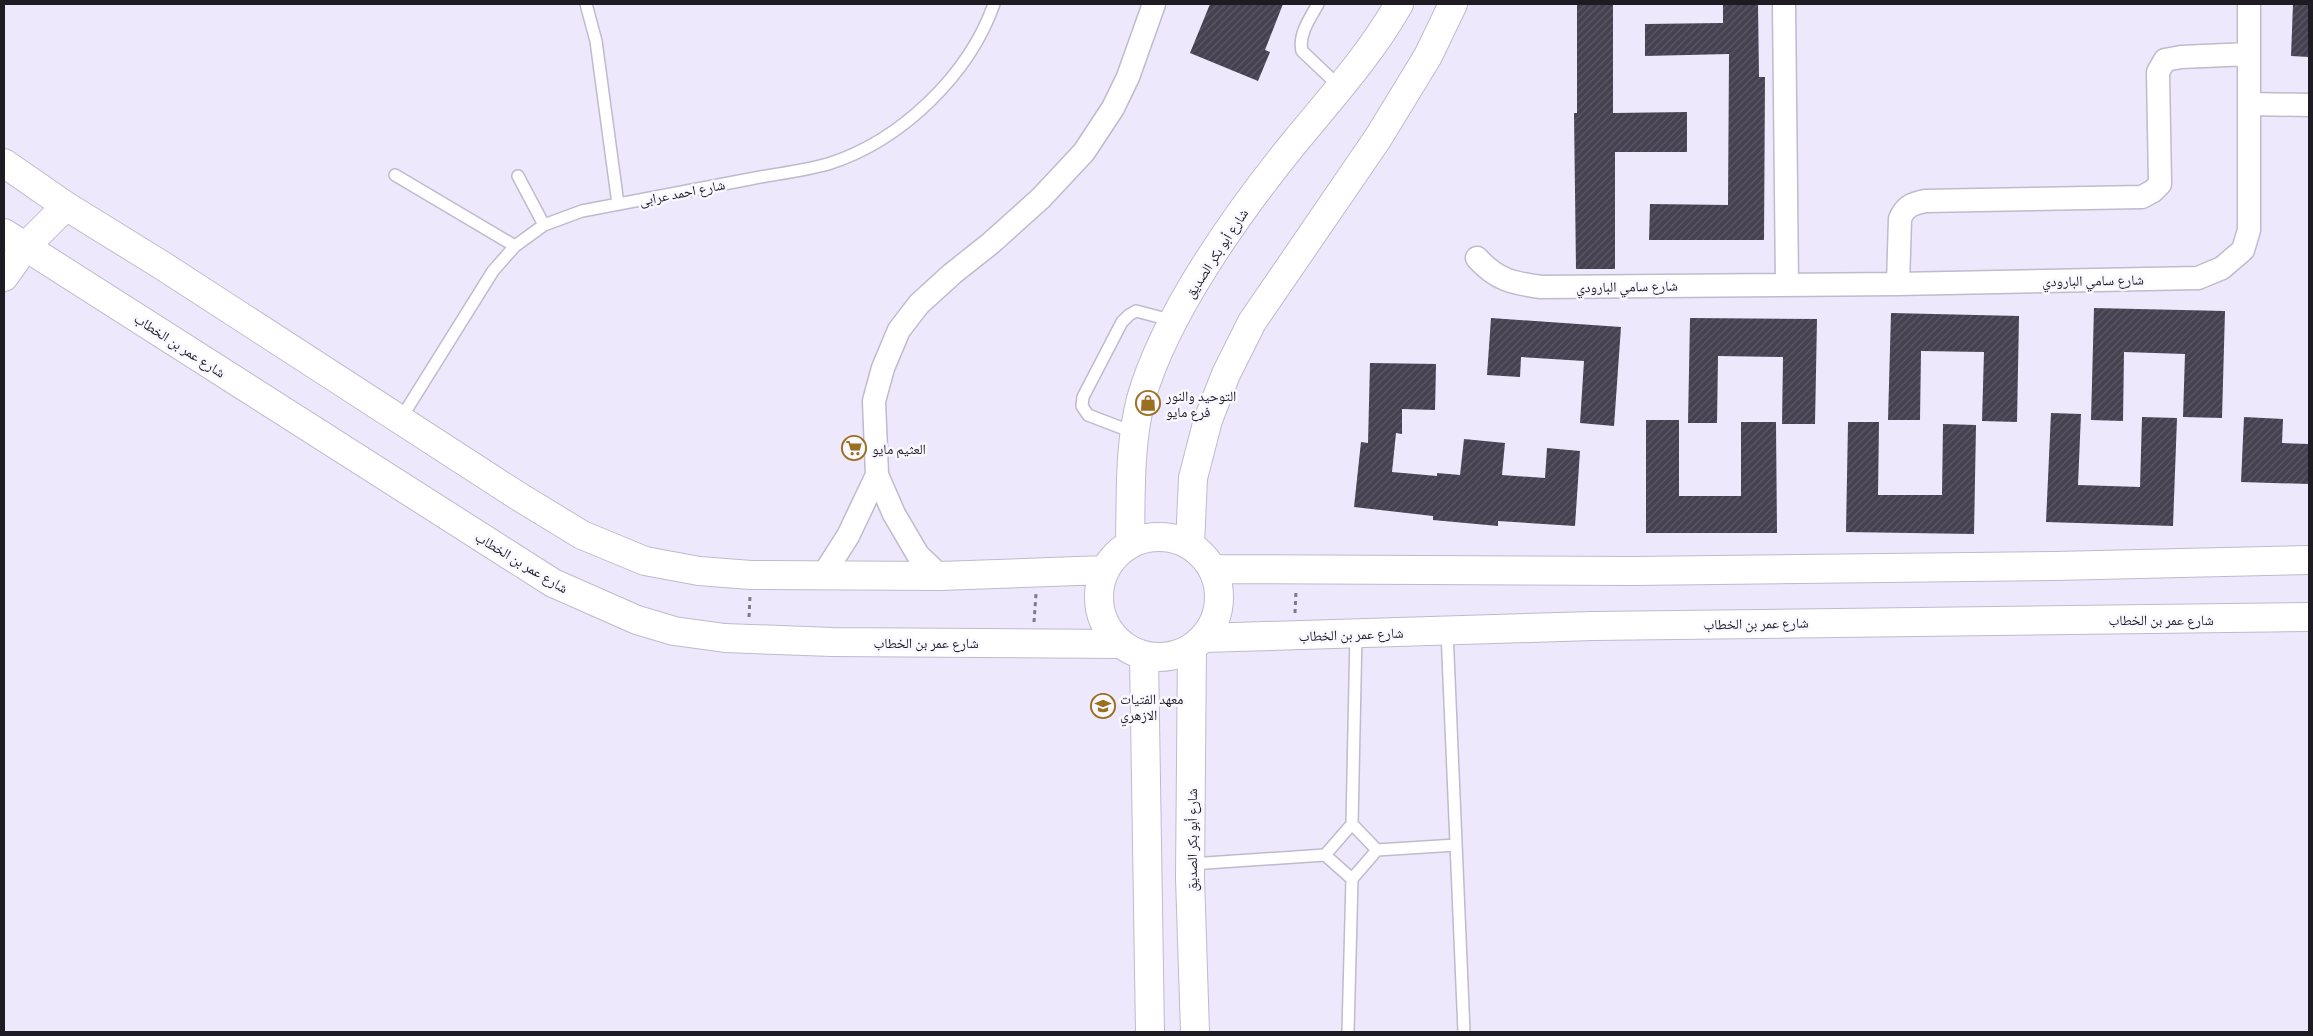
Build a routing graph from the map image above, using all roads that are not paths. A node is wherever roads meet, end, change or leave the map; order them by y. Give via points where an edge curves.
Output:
1 (586, 4) edge
2 (994, 4) edge
3 (1154, 4) edge
4 (1318, 4) edge
5 (1453, 4) edge
6 (1784, 4) edge
7 (2249, 4) edge
8 (1394, 6) edge
9 (2249, 54) junction
10 (1341, 88) junction
11 (2249, 104) junction
12 (2309, 105) edge
13 (4, 163) edge
14 (395, 175) dead end
15 (518, 176) dead end
16 (618, 204) junction
17 (66, 206) junction
18 (544, 225) junction
19 (15, 239) edge
20 (515, 246) junction
21 (1477, 258) dead end
22 (4, 277) edge
23 (1787, 284) junction
24 (1898, 284) junction
25 (1174, 321) junction
26 (400, 420) junction
27 (1135, 433) junction
28 (877, 475) junction
29 (1130, 543) junction
30 (1190, 546) junction
31 (2309, 560) edge
32 (1212, 569) junction
33 (1105, 570) junction
34 (823, 575) junction
35 (940, 576) junction
36 (2309, 617) edge
37 (1447, 631) junction
38 (1356, 634) junction
39 (1198, 643) junction
40 (1120, 644) junction
41 (1144, 656) junction
42 (1352, 824) junction
43 (1456, 845) junction
44 (1378, 850) junction
45 (1325, 854) junction
46 (1191, 864) junction
47 (1352, 879) junction
48 (1150, 1032) edge
49 (1195, 1032) edge
50 (1348, 1032) edge
51 (1464, 1032) edge

1 - 16 lane via 596,41
2 - 16 lane, شارع احمد عرابى via 961,68 922,109 878,142 828,164
3 - 28 street via 1128,77 1113,108 1084,152 1041,198 919,304 900,330 883,368 874,401
4 - 10 lane via 1302,36 1302,51
5 - 30 street via 1428,56 1388,122 1252,322 1226,374 1208,420 1193,478
6 - 23 street
7 - 9 street, شارع سامي البارودي
8 - 10 street, شارع أبو بكر الصديق
9 - 11 street, شارع سامي البارودي
9 - 24 street via 2165,60 2158,72 2160,184 2153,191 2142,197 1925,201 1910,204 1900,220
10 - 25 street, شارع أبو بكر الصديق via 1252,198
11 - 12 street
11 - 24 street, شارع سامي البارودي via 2249,230 2243,250 2222,268 2198,278
13 - 17 street
14 - 20 lane
15 - 18 lane
16 - 18 lane, شارع احمد عرابى
17 - 19 street
17 - 26 street
18 - 20 lane, شارع احمد عرابى
19 - 22 street
19 - 40 street, شارع عمر بن الخطاب via 553,583 637,620 674,631 724,638
20 - 26 lane, شارع احمد عرابى via 493,271
21 - 23 street, شارع سامي البارودي via 1501,278 1541,287
23 - 24 street, شارع سامي البارودي
25 - 27 street, شارع أبو بكر الصديق via 1142,399
25 - 27 lane via 1136,311 1129,314 1082,397 1082,406 1088,415
26 - 34 street via 582,535 645,561 699,571
27 - 29 street, شارع أبو بكر الصديق
28 - 34 street via 848,536
28 - 35 street via 918,556
29 - 30 street via 1154,537 1173,538
29 - 33 street
30 - 32 street
31 - 32 street via 1633,571
32 - 39 street via 1217,580 1219,601 1214,621
33 - 35 street
33 - 40 street via 1099,602 1103,620
34 - 35 street
36 - 37 street, شارع عمر بن الخطاب via 1847,622
37 - 38 street, شارع عمر بن الخطاب
37 - 43 lane
38 - 39 street, شارع عمر بن الخطاب
38 - 42 lane
39 - 41 street via 1177,655 1161,658
39 - 46 street, شارع أبو بكر الصديق
40 - 41 street
41 - 48 street
42 - 44 lane
42 - 45 lane
43 - 44 lane
43 - 51 lane
44 - 47 lane
45 - 46 lane
45 - 47 lane
46 - 49 street, شارع أبو بكر الصديق
47 - 50 lane

